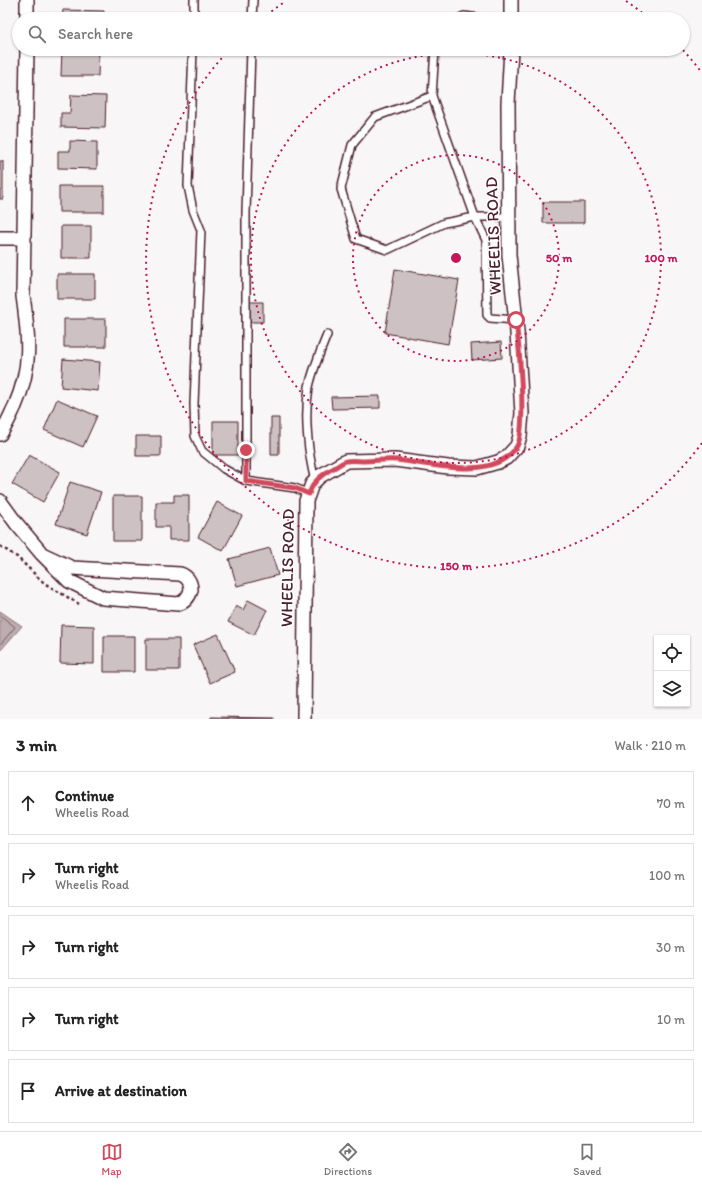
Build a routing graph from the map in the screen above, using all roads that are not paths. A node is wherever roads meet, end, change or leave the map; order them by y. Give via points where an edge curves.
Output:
1 (27, 0) edge
2 (194, 0) edge
3 (252, 0) edge
4 (511, 0) edge
5 (27, 12) edge
6 (194, 12) edge
7 (252, 12) edge
8 (511, 12) edge
9 (27, 56) edge
10 (193, 56) edge
11 (251, 56) edge
12 (435, 56) edge
13 (511, 56) edge
14 (432, 96) junction
15 (475, 217) junction
16 (509, 217) junction
17 (0, 238) edge
18 (24, 238) junction
19 (516, 320) junction
20 (327, 335) dead end
21 (0, 434) edge
22 (246, 481) junction
23 (315, 481) junction
24 (309, 494) junction
25 (0, 501) edge
26 (42, 554) junction
27 (304, 719) edge

1 - 5 street
2 - 6 lane
3 - 7 lane
4 - 8 street
9 - 18 street
10 - 22 lane via 188,186 193,210 201,230 194,404 196,436 202,450 224,470
11 - 22 lane via 246,212
12 - 14 lane
13 - 16 street, WHEELIS ROAD via 508,103
14 - 15 lane
14 - 15 lane via 375,117 352,145 341,189 356,239 386,250 444,223
15 - 16 lane
15 - 19 lane via 486,240 487,315 490,318
16 - 19 street, WHEELIS ROAD via 509,255
17 - 18 street
18 - 21 street via 23,296 28,330 28,359 23,388
19 - 23 street, WHEELIS ROAD via 522,413 517,446 506,458 477,468 395,460 346,461
20 - 23 lane via 309,387 307,410 310,462
22 - 24 lane via 295,488
23 - 24 street, WHEELIS ROAD
24 - 27 street, WHEELIS ROAD via 306,501
25 - 26 street
26 - 26 street via 69,581 103,598 178,604 188,597 191,590 188,580 180,574 72,568

